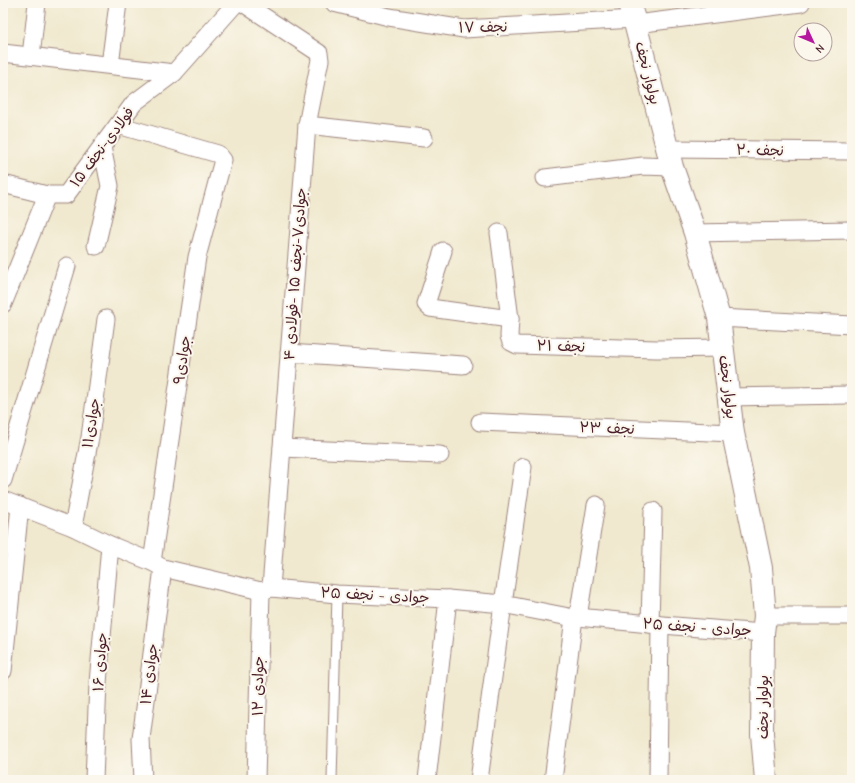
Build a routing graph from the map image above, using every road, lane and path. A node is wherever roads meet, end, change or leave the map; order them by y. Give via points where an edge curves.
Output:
1 (37, 3) edge
2 (118, 3) edge
3 (236, 3) edge
4 (243, 3) edge
5 (334, 3) edge
6 (801, 3) edge
7 (633, 15) edge
8 (3, 53) edge
9 (31, 56) junction
10 (110, 65) junction
11 (174, 73) junction
12 (118, 125) junction
13 (307, 125) junction
14 (424, 138) dead end
15 (102, 147) junction
16 (852, 151) edge
17 (670, 158) junction
18 (545, 178) dead end
19 (3, 184) edge
20 (47, 195) junction
21 (852, 230) edge
22 (499, 233) dead end
23 (696, 233) junction
24 (96, 246) dead end
25 (443, 250) dead end
26 (67, 266) dead end
27 (3, 304) edge
28 (719, 318) junction
29 (106, 319) dead end
30 (510, 319) junction
31 (852, 325) edge
32 (722, 348) junction
33 (289, 353) junction
34 (462, 365) dead end
35 (850, 394) dead end
36 (729, 397) junction
37 (480, 422) dead end
38 (734, 433) junction
39 (282, 448) junction
40 (440, 455) dead end
41 (523, 467) dead end
42 (3, 480) edge
43 (3, 500) edge
44 (596, 505) dead end
45 (20, 506) junction
46 (653, 511) dead end
47 (73, 527) junction
48 (110, 545) junction
49 (157, 565) junction
50 (266, 590) junction
51 (337, 594) junction
52 (448, 599) junction
53 (503, 604) junction
54 (852, 616) edge
55 (576, 618) junction
56 (655, 624) junction
57 (764, 624) junction
58 (3, 671) edge
59 (94, 780) edge
60 (143, 780) edge
61 (256, 780) edge
62 (332, 780) edge
63 (426, 780) edge
64 (479, 780) edge
65 (553, 780) edge
66 (658, 780) edge
67 (766, 780) edge

1 - 9 street
2 - 10 street
3 - 11 street, فولادی-نجف ۱۵
4 - 13 street, جوادی۷-نجف ۱۵ -فولادی ۴ via 319,53 320,60
5 - 7 street, نجف ۱۷ via 389,17 464,29
6 - 7 street, نجف ۱۷
7 - 17 street, بولوار نجف
8 - 9 street
9 - 10 street
10 - 11 street
11 - 12 street, فولادی-نجف ۱۵ via 134,103
12 - 15 street, فولادی-نجف ۱۵
12 - 49 street, جوادی۹ via 218,154 223,160 197,257
13 - 14 street
13 - 33 street, جوادی۷-نجف ۱۵ -فولادی ۴
15 - 20 street, فولادی-نجف ۱۵ via 66,195
15 - 24 street via 110,186
16 - 17 street, نجف ۲۰
17 - 18 street, نجف ۲۰ via 643,166
17 - 23 street, بولوار نجف
19 - 20 street, فولادی-نجف ۱۵
20 - 27 street
21 - 23 street
22 - 30 street, نجف ۲۱
23 - 28 street, بولوار نجف
25 - 30 street via 426,304 430,308
26 - 42 street
28 - 31 street
28 - 32 street, بولوار نجف
29 - 47 street, جوادی۱۱ via 90,437
30 - 32 street, نجف ۲۱ via 509,336 511,342 517,345
32 - 36 street, بولوار نجف
33 - 34 street
33 - 39 street, جوادی۷-نجف ۱۵ -فولادی ۴
35 - 36 street
36 - 38 street, بولوار نجف
37 - 38 street, نجف ۲۳
38 - 57 street, بولوار نجف via 761,568
39 - 40 street
39 - 50 street, جوادی۷-نجف ۱۵ -فولادی ۴
41 - 53 street
43 - 45 street, جوادی - نجف ۲۵
44 - 55 street
45 - 47 street, جوادی - نجف ۲۵
45 - 58 street
46 - 56 street
47 - 48 street, جوادی - نجف ۲۵
48 - 49 street, جوادی - نجف ۲۵
48 - 59 street, جوادی ۱۶ via 98,683
49 - 50 street, جوادی - نجف ۲۵
49 - 60 street, جوادی ۱۴ via 141,739
50 - 51 street, جوادی - نجف ۲۵
50 - 61 street, جوادی ۱۲
51 - 52 street, جوادی - نجف ۲۵
51 - 62 lane
52 - 53 street, جوادی - نجف ۲۵
52 - 63 street
53 - 55 street, جوادی - نجف ۲۵
53 - 64 street
54 - 57 street, جوادی - نجف ۲۵
55 - 56 street, جوادی - نجف ۲۵
55 - 65 street
56 - 57 street, جوادی - نجف ۲۵
56 - 66 street
57 - 67 street, بولوار نجف via 762,734

